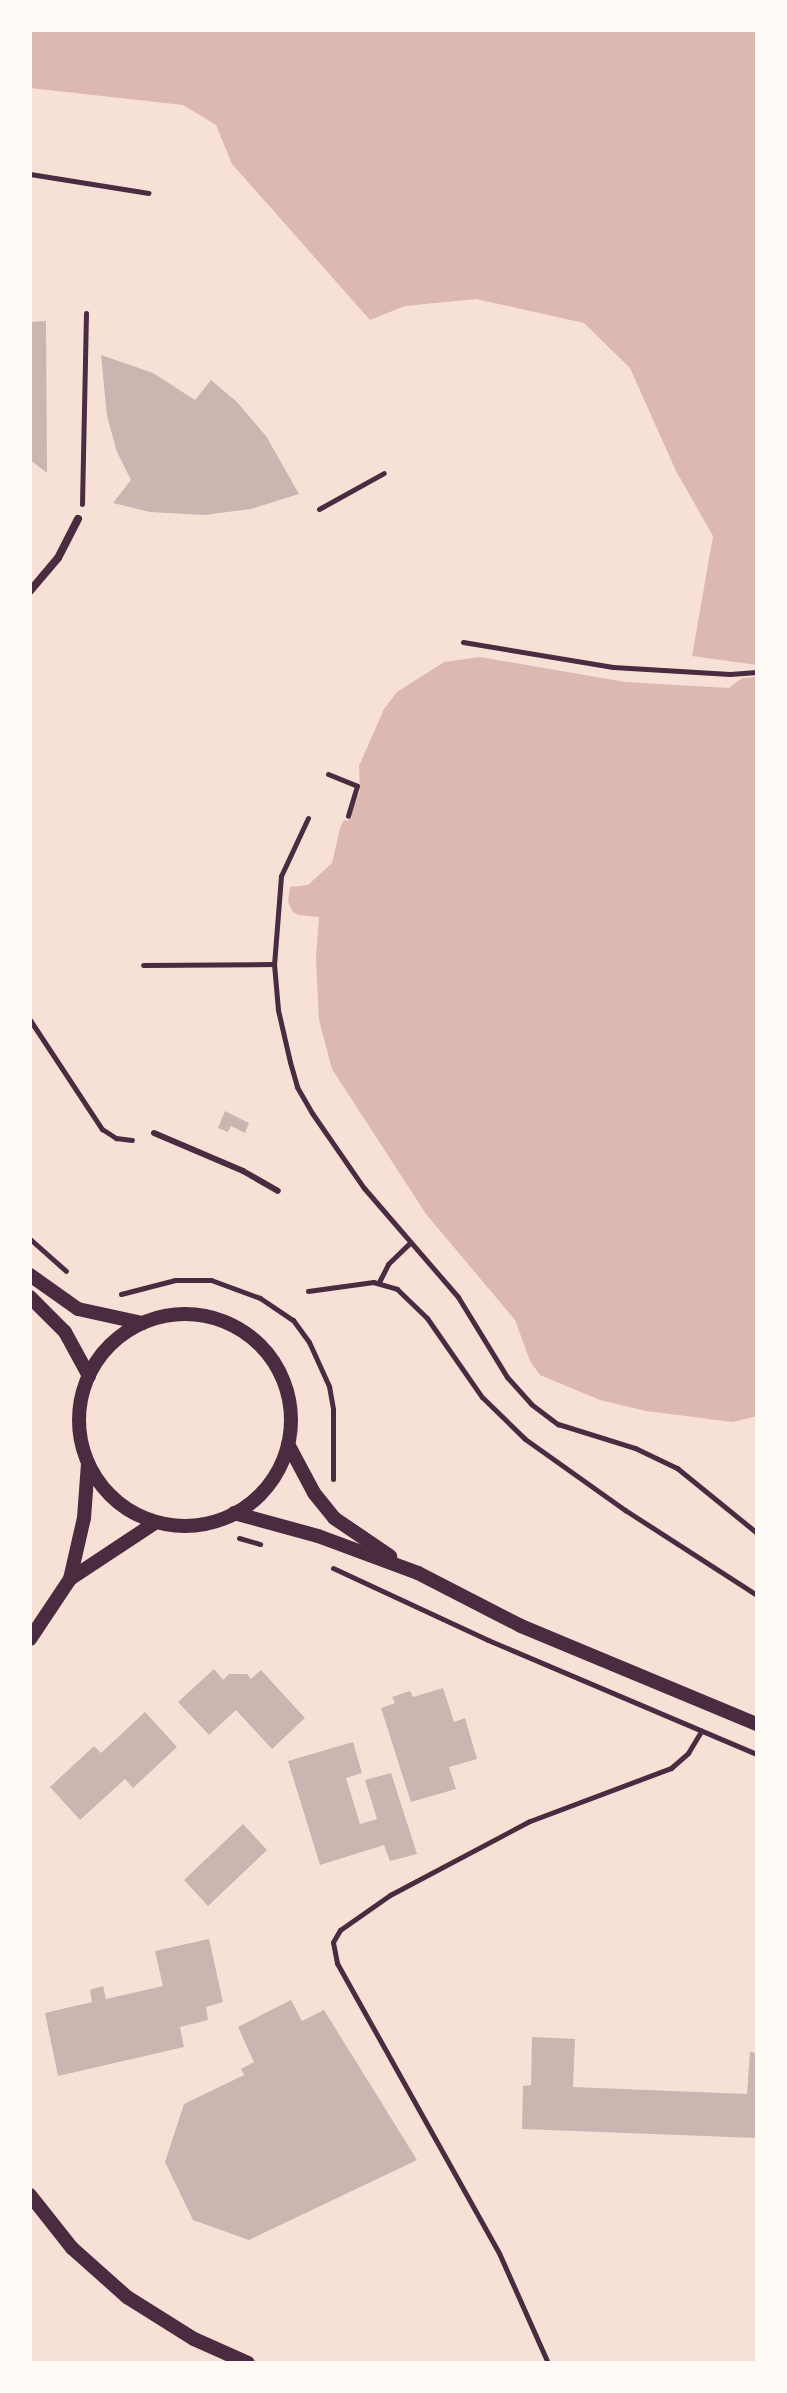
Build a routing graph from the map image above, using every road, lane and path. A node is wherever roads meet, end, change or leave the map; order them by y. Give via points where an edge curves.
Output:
1 (30, 174) edge
2 (148, 193) dead end
3 (86, 313) dead end
4 (384, 473) dead end
5 (319, 509) dead end
6 (78, 519) joint
7 (30, 591) edge
8 (463, 642) dead end
9 (757, 672) edge
10 (328, 774) dead end
11 (348, 816) dead end
12 (308, 818) dead end
13 (274, 964) junction
14 (143, 965) dead end
15 (30, 1020) edge
16 (154, 1133) dead end
17 (132, 1140) dead end
18 (278, 1191) dead end
19 (30, 1239) edge
20 (410, 1243) junction
21 (30, 1275) edge
22 (74, 1278) dead end
23 (379, 1283) junction
24 (308, 1291) dead end
25 (114, 1296) dead end
26 (30, 1297) edge
27 (142, 1323) junction
28 (89, 1376) junction
29 (288, 1444) junction
30 (88, 1464) junction
31 (333, 1480) dead end
32 (234, 1513) junction
33 (219, 1520) junction
34 (153, 1524) junction
35 (757, 1533) edge
36 (272, 1546) dead end
37 (330, 1566) dead end
38 (418, 1573) junction
39 (70, 1579) junction
40 (757, 1595) edge
41 (30, 1639) edge
42 (757, 1724) edge
43 (701, 1731) junction
44 (757, 1754) edge
45 (30, 2195) edge
46 (248, 2363) edge
47 (548, 2363) edge

1 - 2 path
3 - 6 path via 84,496
4 - 5 path
6 - 7 street via 58,558
8 - 9 path via 613,667
10 - 11 path via 357,786
12 - 13 path via 281,876
13 - 14 path
13 - 20 path via 280,1019 297,1087 346,1165
15 - 17 path via 102,1129
16 - 18 lane
19 - 22 path
20 - 23 path via 388,1264
20 - 35 path via 446,1281 507,1377 541,1413 677,1468
21 - 27 street via 70,1305
23 - 24 path
23 - 40 path via 397,1289 418,1307 473,1386 525,1439
25 - 31 path via 175,1280 211,1280 245,1291 286,1314 309,1342 329,1386
26 - 28 street via 65,1332
27 - 28 street via 111,1344
27 - 29 street via 175,1314 202,1316 233,1325 257,1342 282,1379 290,1411
28 - 30 street via 79,1416
29 - 32 street via 278,1471 261,1493
29 - 38 street via 334,1518
30 - 34 street via 116,1501
30 - 39 street via 84,1518
32 - 33 street
32 - 38 street via 318,1536
33 - 34 street
33 - 36 path via 248,1543
34 - 39 street
37 - 43 path
38 - 42 street via 562,1644
39 - 41 street
43 - 44 path
43 - 47 path via 671,1768 530,1821 390,1895 340,1930 333,1942 337,1963 499,2253
45 - 46 street via 72,2248 127,2297 194,2339

